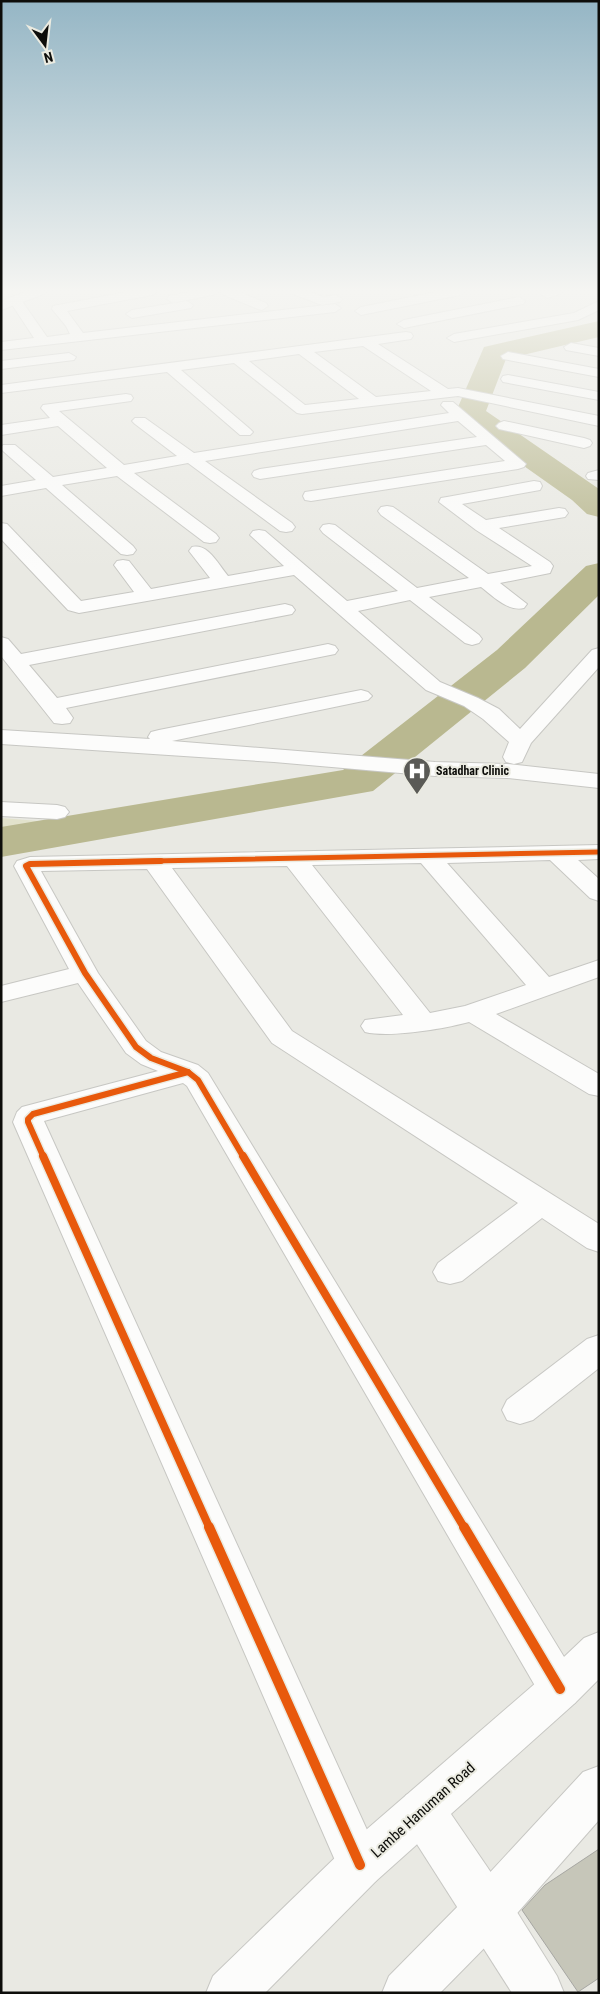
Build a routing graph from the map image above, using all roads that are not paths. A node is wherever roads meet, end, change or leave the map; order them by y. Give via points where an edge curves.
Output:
1 (39, 384) edge
2 (111, 384) edge
3 (190, 384) edge
4 (270, 384) edge
5 (348, 384) edge
6 (427, 384) edge
7 (535, 384) edge
8 (1, 389) edge
9 (440, 393) junction
10 (599, 396) edge
11 (126, 398) junction
12 (373, 402) junction
13 (461, 416) junction
14 (61, 421) junction
15 (599, 421) edge
16 (504, 426) dead end
17 (1, 430) edge
18 (246, 432) dead end
19 (599, 434) edge
20 (488, 440) junction
21 (584, 443) junction
22 (9, 448) dead end
23 (559, 453) dead end
24 (191, 458) junction
25 (120, 470) junction
26 (260, 474) dead end
27 (49, 482) junction
28 (534, 486) dead end
29 (1, 491) edge
30 (311, 496) dead end
31 (387, 511) dead end
32 (559, 513) dead end
33 (482, 526) junction
34 (286, 527) dead end
35 (1, 528) edge
36 (329, 529) dead end
37 (260, 535) dead end
38 (297, 569) junction
39 (485, 580) junction
40 (223, 582) junction
41 (412, 594) junction
42 (147, 596) junction
43 (517, 604) dead end
44 (341, 608) junction
45 (285, 610) dead end
46 (472, 639) dead end
47 (328, 650) dead end
48 (7, 652) edge
49 (599, 654) edge
50 (591, 675) edge
51 (361, 696) dead end
52 (51, 705) junction
53 (1, 737) edge
54 (81, 740) junction
55 (521, 741) junction
56 (124, 744) junction
57 (507, 771) junction
58 (599, 781) edge
59 (1, 809) edge
60 (57, 812) dead end
61 (599, 852) edge
62 (557, 854) junction
63 (428, 856) junction
64 (294, 859) junction
65 (155, 862) junction
66 (599, 893) edge
67 (599, 968) edge
68 (85, 973) junction
69 (543, 987) junction
70 (1, 994) edge
71 (473, 1013) junction
72 (423, 1022) junction
73 (375, 1026) dead end
74 (188, 1072) junction
75 (599, 1087) edge
76 (540, 1203) junction
77 (599, 1240) edge
78 (450, 1272) dead end
79 (599, 1348) edge
80 (520, 1410) dead end
81 (599, 1651) edge
82 (560, 1689) junction
83 (599, 1787) edge
84 (422, 1811) junction
85 (360, 1865) junction
86 (488, 1910) junction
87 (230, 1993) edge
88 (406, 1993) edge
89 (540, 1993) edge

1 - 8 street
2 - 11 street
3 - 18 street
4 - 12 street via 302,410
5 - 12 street
6 - 9 street
7 - 10 street
9 - 12 street
9 - 13 street
9 - 15 street via 464,393
11 - 14 street via 48,408
11 - 24 street via 140,416
13 - 20 street
13 - 24 street
14 - 17 street
14 - 25 street
16 - 21 street
19 - 21 street
20 - 26 street
20 - 30 street via 518,464
21 - 23 street
22 - 27 street
24 - 25 street
24 - 34 street
25 - 27 street
25 - 40 street via 204,545
27 - 29 street
27 - 42 street via 125,558
28 - 33 street via 447,501
31 - 39 street
32 - 33 street
33 - 39 street via 545,567 543,570
35 - 42 street via 75,606
36 - 41 street
37 - 38 street
38 - 40 street
38 - 44 street
39 - 41 street
39 - 43 street
40 - 42 street
41 - 44 street
41 - 46 street
44 - 55 street via 433,686 472,702
45 - 48 street
47 - 52 street
48 - 52 street
49 - 50 street
50 - 55 street
51 - 56 street
52 - 54 street
53 - 54 street
54 - 56 street
55 - 57 street
56 - 57 street via 435,769
57 - 58 street
59 - 60 street
61 - 62 street
62 - 63 street
62 - 66 street
63 - 64 street
63 - 69 street
64 - 65 street
64 - 72 street
65 - 68 street via 26,866
65 - 76 street via 282,1037
67 - 69 street
68 - 70 street
68 - 74 street via 136,1047 152,1058
69 - 71 street
71 - 72 street
71 - 75 street
72 - 73 street
74 - 82 street via 198,1080
74 - 85 street via 32,1114 28,1119
76 - 77 street
76 - 78 street
79 - 80 street
81 - 82 street, Lambe Hanuman Road
82 - 84 street, Lambe Hanuman Road
83 - 86 street
84 - 85 street, Lambe Hanuman Road
84 - 86 street
85 - 87 street, Lambe Hanuman Road
86 - 88 street
86 - 89 street

